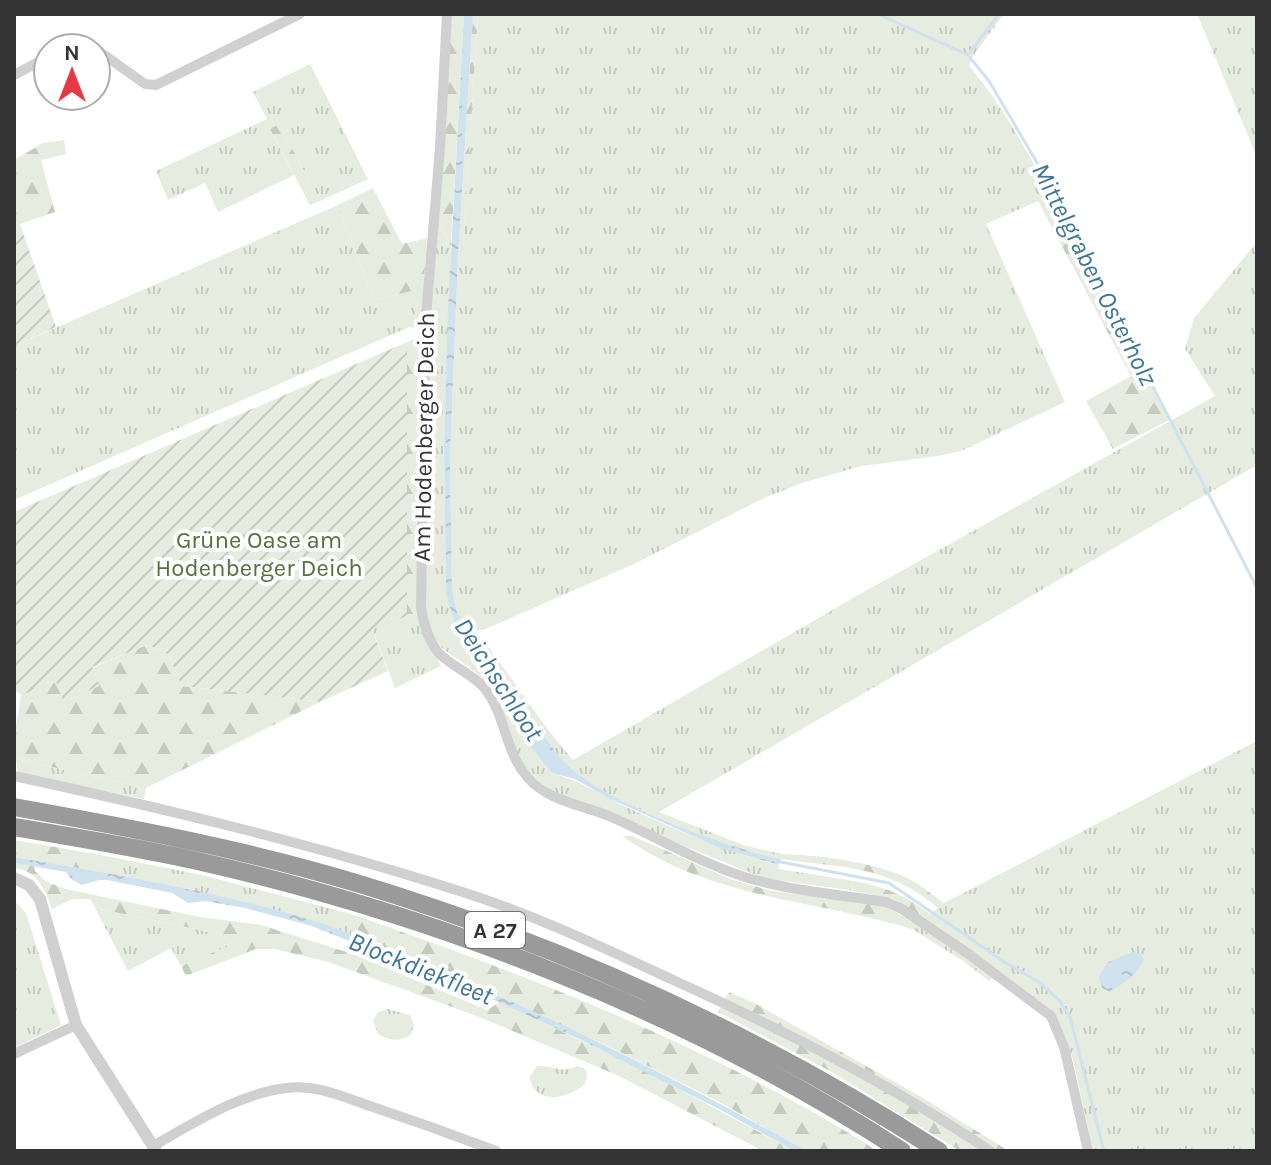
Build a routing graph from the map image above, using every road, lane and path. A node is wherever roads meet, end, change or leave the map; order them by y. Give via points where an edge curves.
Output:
1 (300, 14) edge
2 (447, 14) edge
3 (112, 61) edge
4 (32, 65) edge
5 (14, 75) edge
6 (14, 776) edge
7 (14, 807) edge
8 (14, 827) edge
9 (14, 878) edge
10 (76, 1025) junction
11 (14, 1054) edge
12 (155, 1148) edge
13 (496, 1151) edge
14 (902, 1151) edge
15 (939, 1151) edge
16 (990, 1151) edge
17 (1088, 1151) edge

1 - 3 street via 156,85 145,84
2 - 17 street, Am Hodenberger Deich via 425,328 421,608 428,636 442,656 485,688 515,762 547,794 745,877 886,902 918,919 1051,1016 1064,1047
4 - 5 street
6 - 16 street via 238,827 484,900 594,943 784,1031
7 - 15 highway, A 27 via 282,862 497,930 694,1013
8 - 14 highway, A 27 via 277,881 498,950 682,1029
9 - 10 street via 40,899
10 - 11 street
10 - 12 street
12 - 13 street via 239,1102 299,1087

